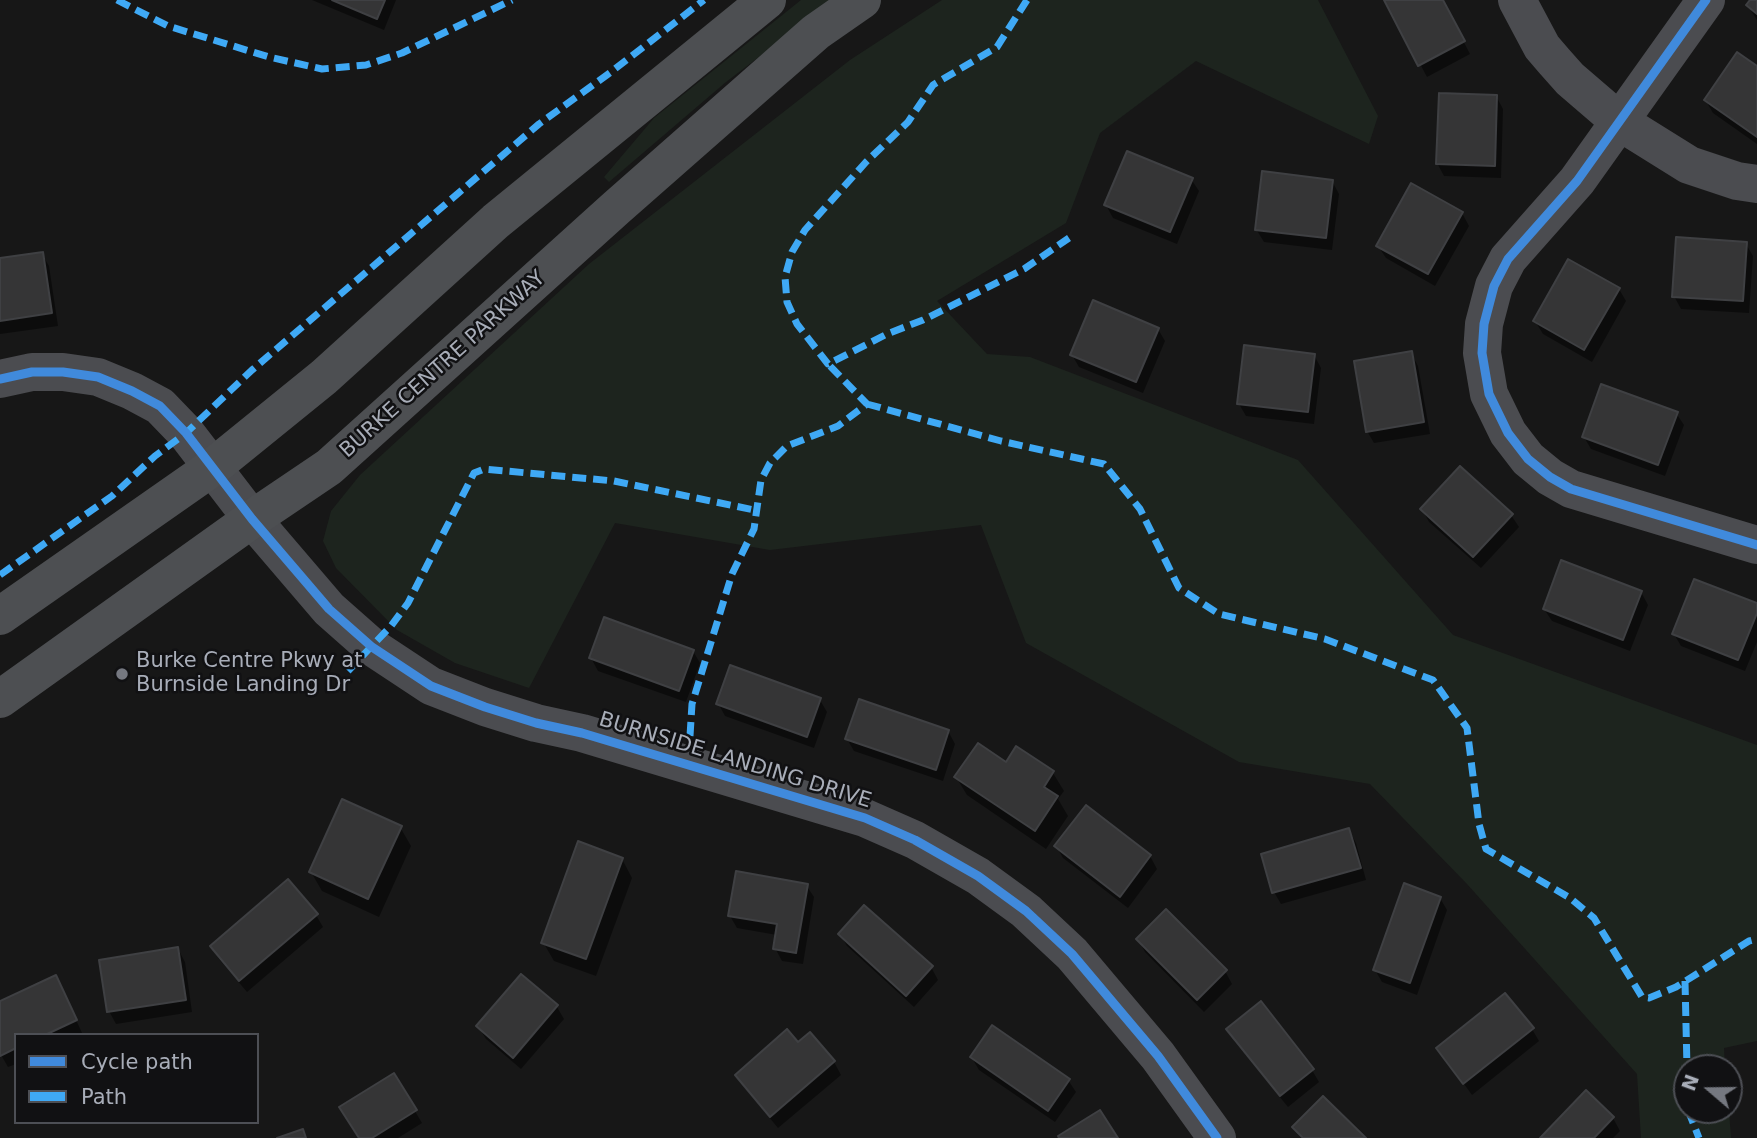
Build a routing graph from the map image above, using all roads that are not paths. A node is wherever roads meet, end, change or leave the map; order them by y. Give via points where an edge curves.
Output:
1 (767, 0) edge
2 (862, 0) edge
3 (1517, 0) edge
4 (1706, 0) edge
5 (1620, 122) junction
6 (1757, 184) edge
7 (0, 379) edge
8 (213, 467) junction
9 (252, 519) junction
10 (1757, 545) edge
11 (0, 616) edge
12 (0, 699) edge
13 (1217, 1138) edge

1 - 8 main road via 496,221 324,377
2 - 9 main road, BURKE CENTRE PARKWAY via 816,32 329,467
3 - 5 street via 1542,47 1570,79
4 - 5 street
5 - 6 street via 1689,165
5 - 10 street via 1577,181 1508,259 1494,286 1482,353 1489,394 1508,433 1528,459 1571,489
7 - 8 street, BURNSIDE LANDING DRIVE via 63,372 98,377 132,391 160,406
8 - 9 street, BURNSIDE LANDING DRIVE
8 - 11 main road
9 - 12 main road, BURKE CENTRE PARKWAY
9 - 13 street, BURNSIDE LANDING DRIVE via 349,629 431,686 536,723 865,818 978,876 1026,911 1072,954 1158,1056

